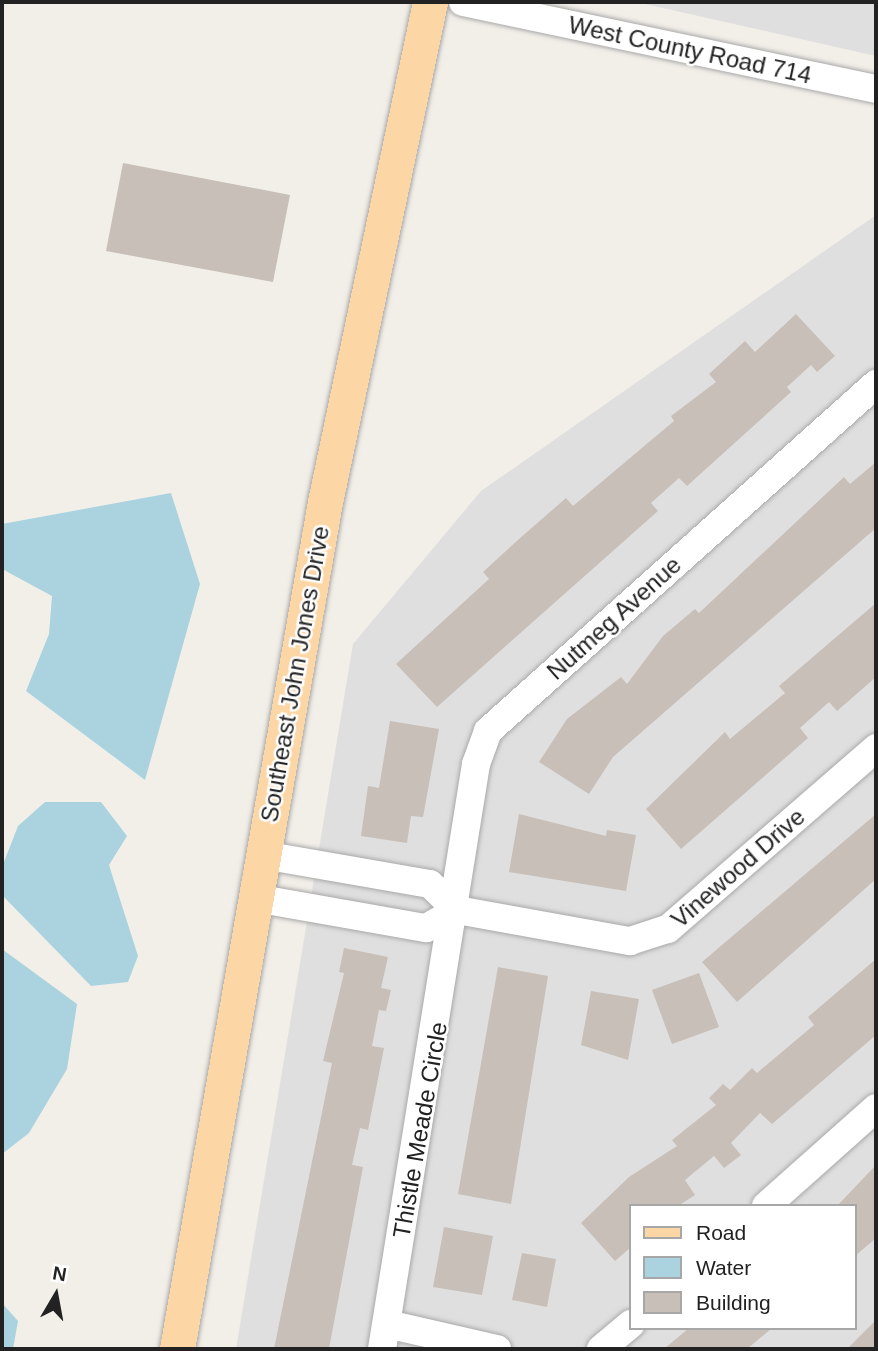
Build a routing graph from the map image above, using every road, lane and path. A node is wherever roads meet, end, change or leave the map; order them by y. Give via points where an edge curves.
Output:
1 (430, 2) edge
2 (463, 2) edge
3 (876, 89) edge
4 (876, 384) edge
5 (876, 748) edge
6 (263, 855) junction
7 (256, 898) junction
8 (457, 910) junction
9 (876, 1108) edge
10 (768, 1204) edge
11 (630, 1325) edge
12 (384, 1337) edge
13 (177, 1349) edge
14 (498, 1349) edge
15 (601, 1349) edge

1 - 6 main road, Southeast John Jones Drive via 325,502
2 - 3 street, West County Road 714
4 - 8 street, Nutmeg Avenue via 488,731 476,764
5 - 8 street, Vinewood Drive via 652,937 630,942
6 - 7 main road, Southeast John Jones Drive
6 - 8 street via 430,884
7 - 8 street via 426,928
7 - 13 main road, Southeast John Jones Drive
8 - 12 street, Thistle Meade Circle
9 - 10 street
11 - 15 street
12 - 14 street

